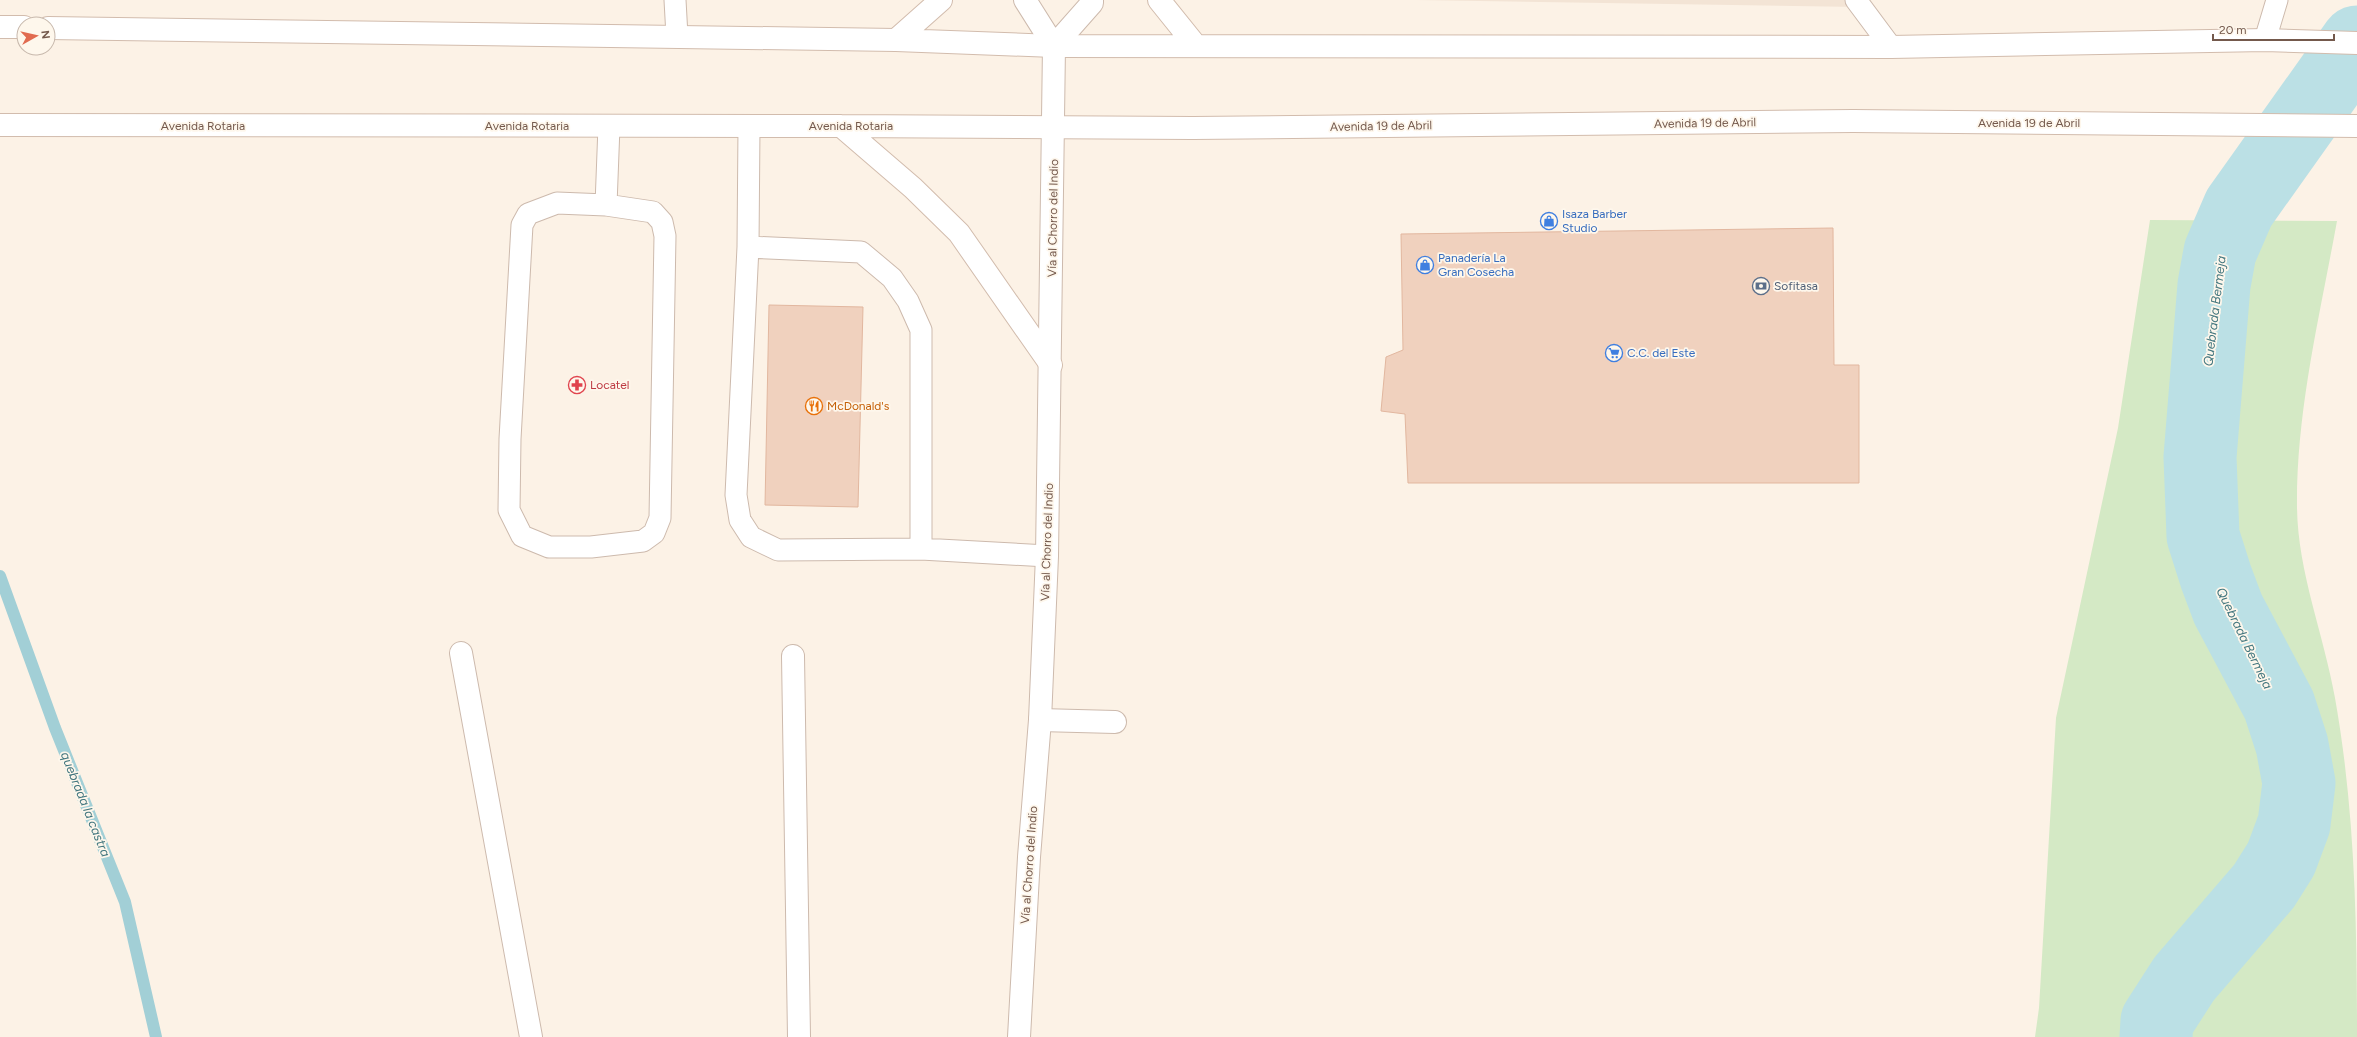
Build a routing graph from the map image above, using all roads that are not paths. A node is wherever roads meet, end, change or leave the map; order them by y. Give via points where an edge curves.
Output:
1 (675, 0) edge
2 (942, 0) edge
3 (1025, 0) edge
4 (1092, 0) edge
5 (1159, 0) edge
6 (1856, 0) edge
7 (2277, 0) edge
8 (0, 27) edge
9 (16, 28) edge
10 (56, 28) edge
11 (678, 36) junction
12 (896, 40) junction
13 (2265, 40) junction
14 (2357, 43) edge
15 (1054, 46) junction
16 (1196, 46) junction
17 (1891, 47) junction
18 (0, 125) edge
19 (609, 126) junction
20 (841, 126) junction
21 (2350, 126) edge
22 (749, 127) junction
23 (1054, 127) junction
24 (606, 204) junction
25 (748, 247) junction
26 (1051, 365) junction
27 (921, 549) junction
28 (1047, 556) junction
29 (461, 653) dead end
30 (793, 656) dead end
31 (1040, 720) junction
32 (1115, 722) dead end
33 (531, 1037) edge
34 (799, 1037) edge
35 (1019, 1037) edge

1 - 11 lane
2 - 12 main road
3 - 15 main road
4 - 15 main road
5 - 16 main road
6 - 17 lane
7 - 13 lane
8 - 9 main road
10 - 11 main road
11 - 12 main road
12 - 15 main road
13 - 14 main road
13 - 17 main road
15 - 16 main road
15 - 23 main road, Vía al Chorro del Indio
16 - 17 main road
18 - 19 main road, Avenida Rotaria
19 - 22 main road, Avenida Rotaria
19 - 24 lane
20 - 22 main road, Avenida Rotaria
20 - 23 main road, Avenida Rotaria
20 - 26 main road via 913,188 959,233
21 - 23 main road, Avenida 19 de Abril via 1853,121 1194,128
22 - 25 lane
23 - 26 main road, Vía al Chorro del Indio
24 - 24 lane via 556,203 528,214 522,224 510,439 509,510 522,536 549,547 591,547 643,541 654,533 660,518 665,236 662,222 653,212
25 - 27 lane via 861,252 892,278 908,301 922,330
25 - 27 lane via 736,495 740,520 751,537 778,550
26 - 28 main road, Vía al Chorro del Indio
27 - 28 lane
28 - 31 main road, Vía al Chorro del Indio
29 - 33 main road
30 - 34 main road
31 - 32 main road
31 - 35 main road, Vía al Chorro del Indio

